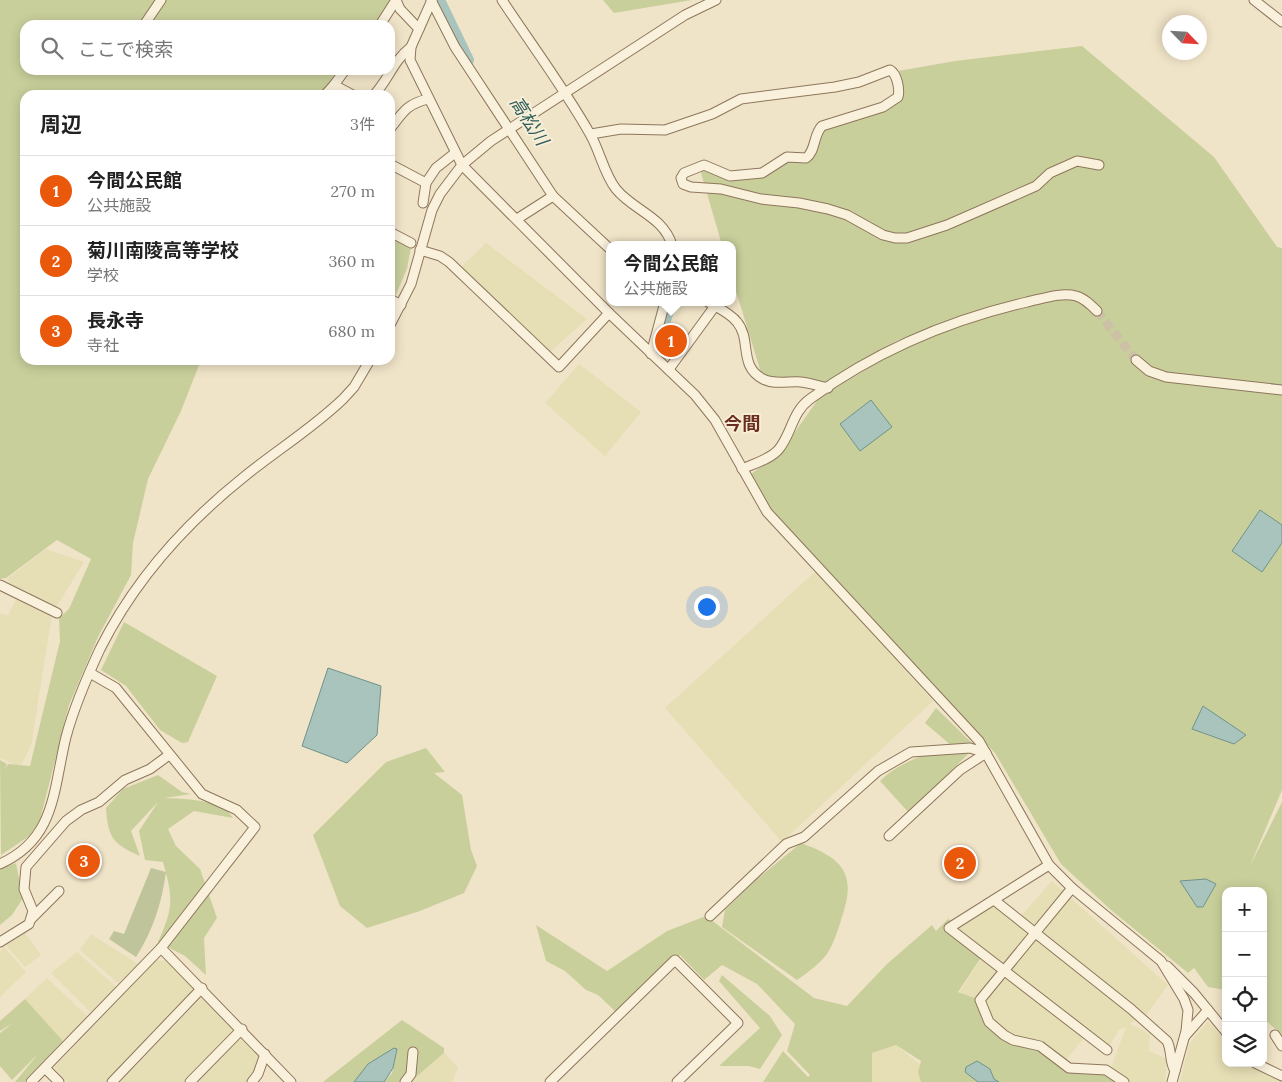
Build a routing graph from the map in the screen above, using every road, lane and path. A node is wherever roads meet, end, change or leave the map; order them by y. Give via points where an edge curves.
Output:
1 (161, 0) edge
2 (396, 0) edge
3 (431, 0) edge
4 (502, 0) edge
5 (716, 0) edge
6 (1254, 0) edge
7 (147, 20) edge
8 (383, 20) edge
9 (1282, 22) edge
10 (419, 29) junction
11 (411, 47) junction
12 (395, 62) edge
13 (341, 75) edge
14 (388, 75) edge
15 (334, 85) junction
16 (330, 90) edge
17 (344, 90) edge
18 (379, 90) edge
19 (564, 93) junction
20 (428, 99) junction
21 (395, 123) edge
22 (512, 128) junction
23 (591, 134) junction
24 (455, 153) junction
25 (462, 165) junction
26 (1099, 165) dead end
27 (395, 167) edge
28 (426, 183) junction
29 (553, 196) junction
30 (423, 203) dead end
31 (517, 220) junction
32 (395, 235) edge
33 (671, 241) edge
34 (411, 243) dead end
35 (606, 245) edge
36 (420, 250) junction
37 (395, 302) edge
38 (401, 305) junction
39 (664, 306) edge
40 (711, 306) edge
41 (715, 306) edge
42 (1097, 311) tunnel mouth
43 (609, 313) junction
44 (395, 315) edge
45 (651, 354) junction
46 (1136, 360) tunnel mouth
47 (367, 365) edge
48 (669, 369) junction
49 (828, 388) junction
50 (1282, 390) edge
51 (742, 469) junction
52 (0, 585) edge
53 (57, 613) dead end
54 (90, 673) junction
55 (986, 753) junction
56 (168, 755) junction
57 (889, 836) dead end
58 (0, 864) edge
59 (1049, 865) junction
60 (1072, 888) junction
61 (59, 891) dead end
62 (994, 900) junction
63 (710, 916) dead end
64 (32, 919) junction
65 (1035, 933) junction
66 (0, 942) edge
67 (161, 948) junction
68 (1161, 961) junction
69 (1003, 971) junction
70 (202, 988) junction
71 (1208, 1010) junction
72 (1222, 1027) edge
73 (242, 1029) junction
74 (1275, 1036) dead end
75 (1184, 1038) junction
76 (1282, 1046) edge
77 (1108, 1050) dead end
78 (413, 1052) dead end
79 (265, 1054) junction
80 (1264, 1067) edge
81 (45, 1068) junction
82 (1175, 1071) junction
83 (1282, 1076) edge
84 (31, 1082) edge
85 (59, 1082) edge
86 (112, 1082) edge
87 (190, 1082) edge
88 (252, 1082) edge
89 (291, 1082) edge
90 (405, 1082) edge
91 (550, 1082) edge
92 (677, 1082) edge
93 (1124, 1082) edge
94 (1172, 1082) edge

1 - 7 street
2 - 8 street
2 - 10 street
3 - 10 street
3 - 22 street via 455,48
4 - 19 street
5 - 19 street via 685,15
6 - 9 street
10 - 11 street
11 - 12 street
11 - 20 street via 410,60
13 - 15 street
14 - 18 street
15 - 16 street
15 - 17 street
19 - 22 street
19 - 23 street
20 - 21 street via 414,102
20 - 24 street
22 - 25 street
22 - 29 street
23 - 26 street via 621,129 666,130 712,114 741,99 834,87 890,70 900,91 898,97 883,106 822,126 816,132 811,155 806,158 787,157 762,173 730,176 704,165 684,172 681,178 683,184 691,188 721,188 761,199 828,209 895,238 921,235 947,225 1036,186 1050,173 1077,161
23 - 33 street via 618,191 660,223
24 - 25 street
24 - 28 street via 436,168
25 - 31 street
25 - 36 street via 432,210
27 - 28 street
28 - 30 street
29 - 31 street
29 - 35 street
31 - 43 street
32 - 34 street
36 - 38 street via 411,284
36 - 43 street via 448,262 560,367
37 - 38 street
38 - 44 street
39 - 45 street
40 - 48 street
41 - 49 street via 738,322 746,358 750,369 757,375 771,382 801,382
42 - 49 street via 1081,297 1068,294 960,320 897,346
43 - 45 street
45 - 48 street
46 - 50 street via 1149,371 1166,377
47 - 54 street via 354,387 331,411 218,499 175,542 128,598
48 - 51 street via 706,407
49 - 51 street via 802,406 775,453
51 - 55 street via 767,512 962,721
52 - 53 street
54 - 56 street via 116,688
54 - 58 street via 67,735 46,822 25,850
55 - 57 street via 960,770
55 - 59 street
55 - 63 street via 970,748 911,752 878,771 804,837 786,844
56 - 64 street via 150,769 125,780 100,802 66,821 26,867 24,890 33,911
56 - 67 street via 202,794 237,810 255,827
59 - 60 street
59 - 62 street
60 - 65 street
60 - 68 street
61 - 64 street
62 - 65 street
62 - 69 street via 949,928
64 - 66 street
65 - 69 street
65 - 82 street via 1167,1041 1170,1062
67 - 70 street
67 - 81 street
68 - 71 street via 1181,978
68 - 75 street via 1188,1010
69 - 77 street
69 - 93 street via 980,1000 984,1014 995,1029 1013,1040 1040,1046 1069,1068 1106,1070
70 - 73 street
70 - 86 street
71 - 72 street
71 - 75 street
73 - 79 street
73 - 87 street
74 - 76 street
75 - 82 street
78 - 90 street via 412,1074
79 - 88 street
79 - 89 street
80 - 83 street
81 - 84 street
81 - 85 street
82 - 94 street
91 - 92 street via 675,960 738,1023

